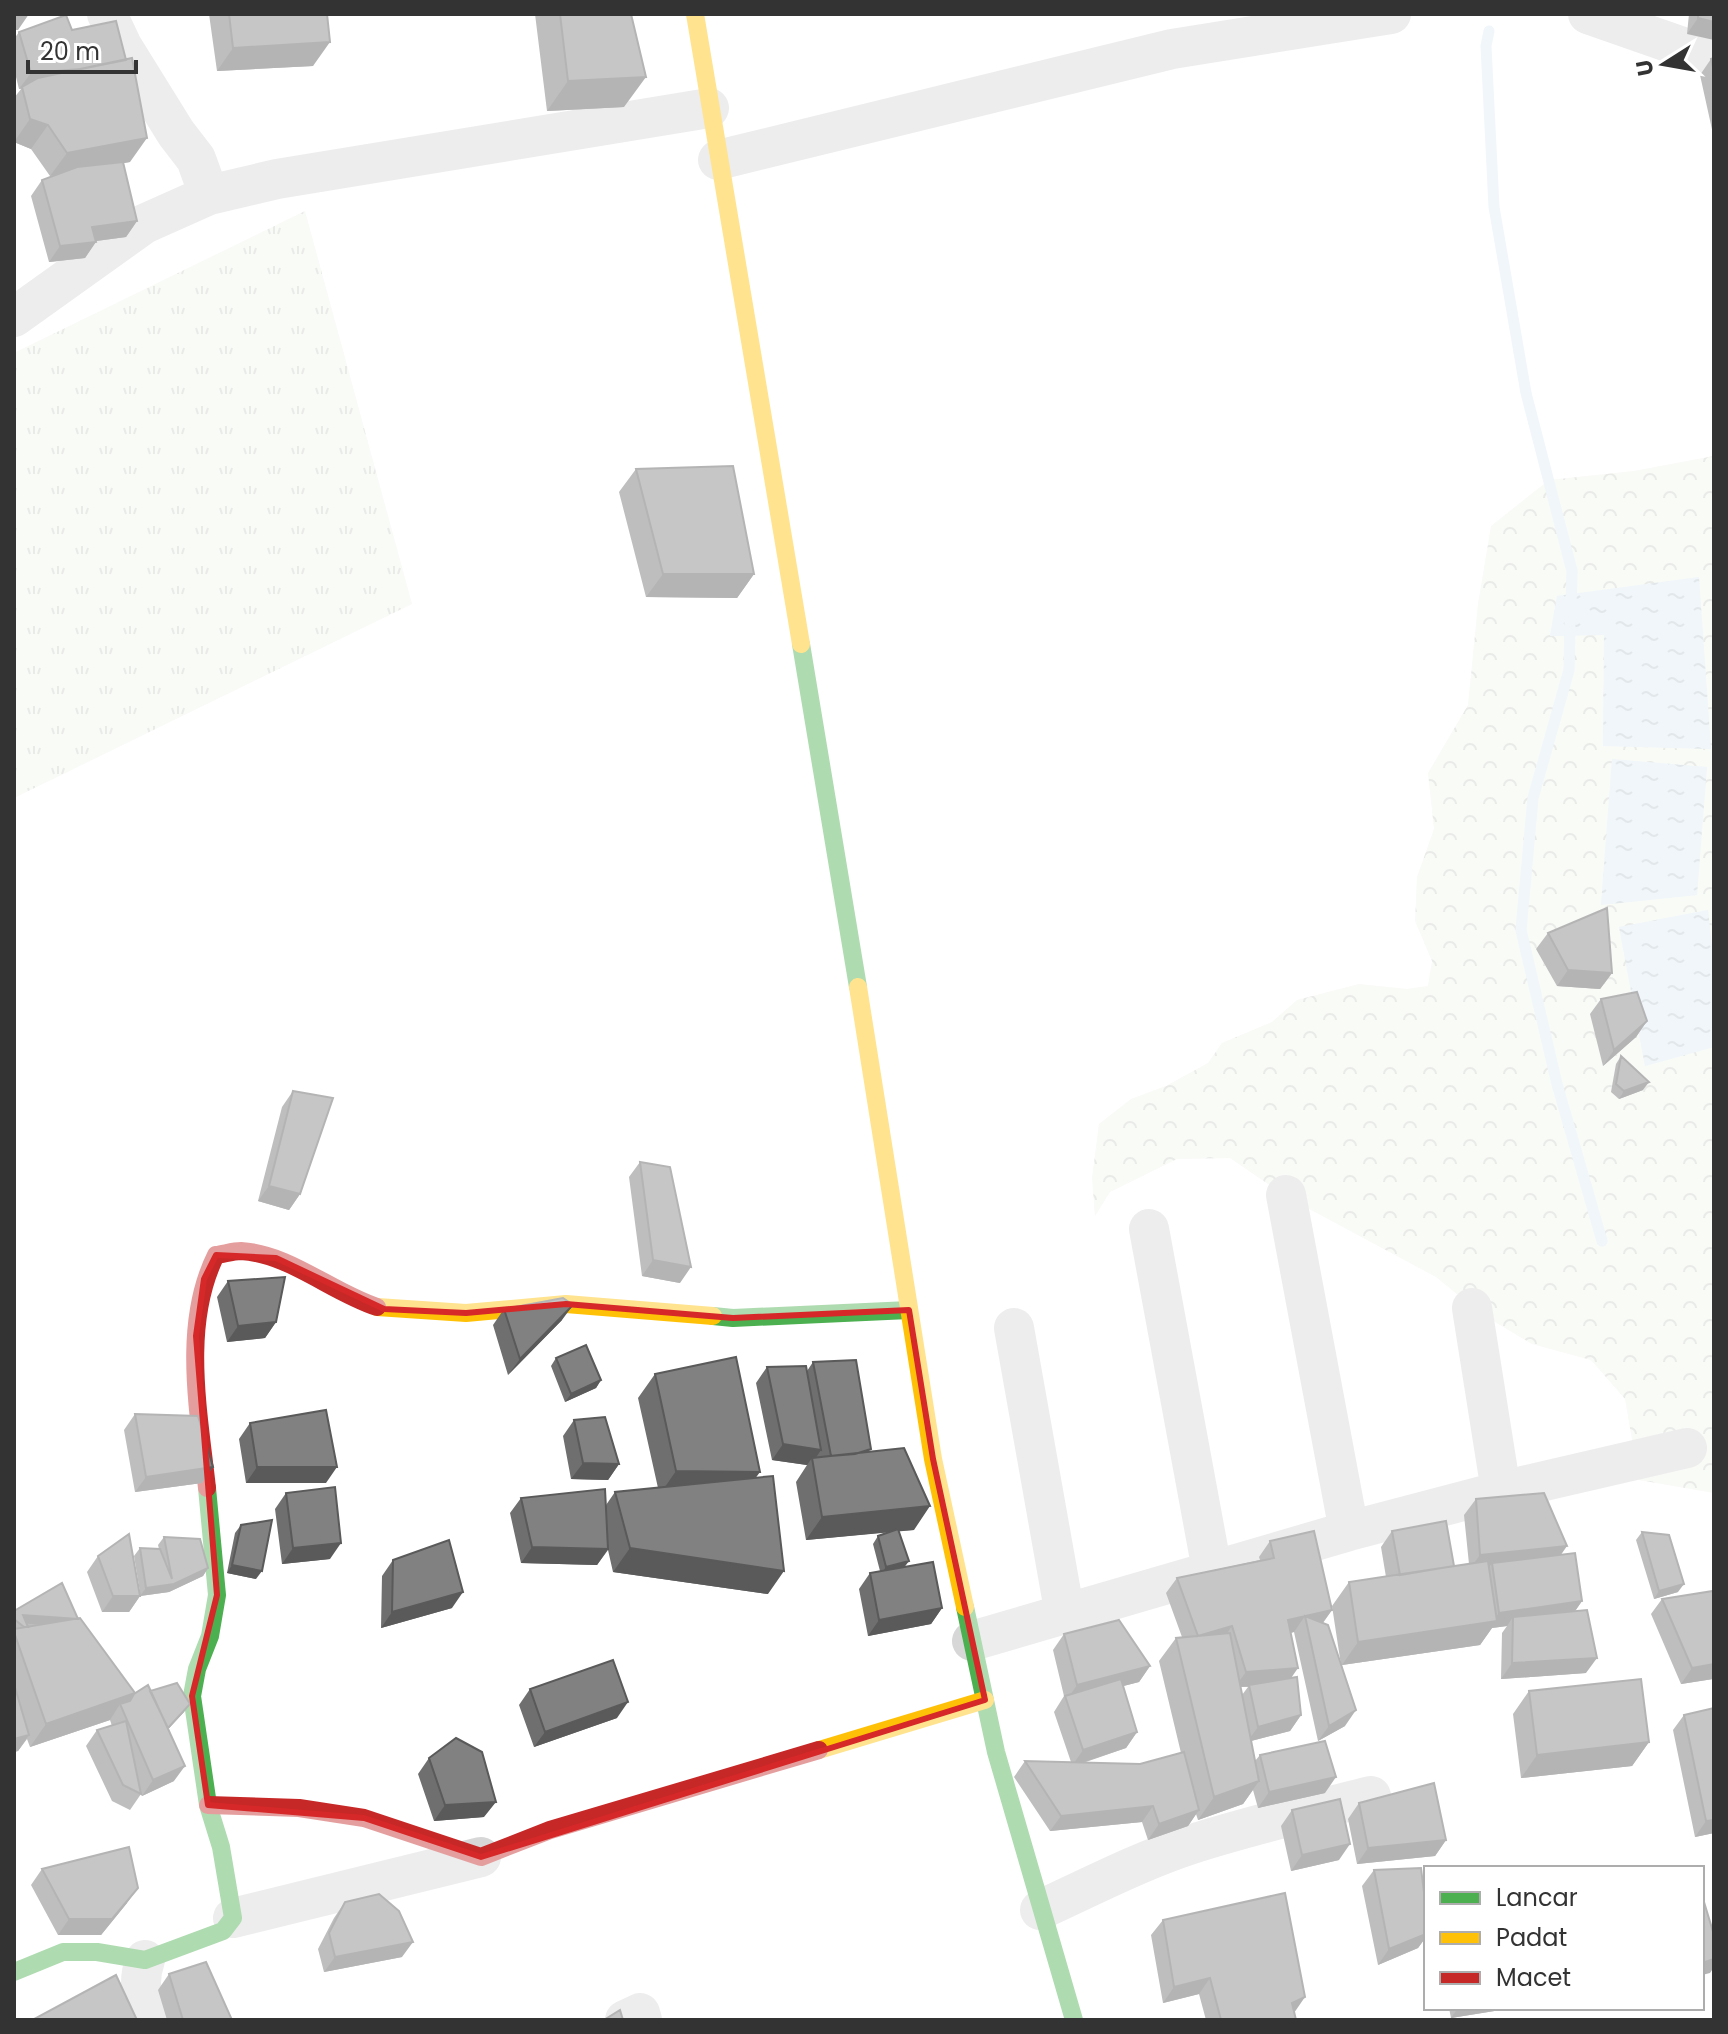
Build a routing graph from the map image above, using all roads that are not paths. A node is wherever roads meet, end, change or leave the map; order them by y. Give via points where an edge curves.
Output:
1 (107, 14) edge
2 (695, 14) edge
3 (1391, 14) edge
4 (1588, 14) edge
5 (1714, 58) edge
6 (709, 108) junction
7 (718, 160) junction
8 (209, 195) junction
9 (14, 317) edge
10 (1286, 1195) dead end
11 (1149, 1229) dead end
12 (1472, 1308) dead end
13 (909, 1310) junction
14 (1014, 1328) dead end
15 (1687, 1448) dead end
16 (1501, 1491) junction
17 (1349, 1531) junction
18 (1212, 1570) junction
19 (1065, 1615) junction
20 (972, 1641) junction
21 (985, 1700) junction
22 (1371, 1796) edge
23 (208, 1805) junction
24 (481, 1857) junction
25 (1040, 1910) junction
26 (233, 1918) junction
27 (145, 1960) junction
28 (14, 1972) edge
29 (151, 2020) edge
30 (625, 2020) edge
31 (642, 2020) edge
32 (1074, 2020) edge

1 - 8 street via 196,159
2 - 6 street
3 - 7 street via 1172,49
4 - 5 street
6 - 7 street
6 - 8 street via 277,179
7 - 13 street
8 - 9 street via 144,224
10 - 17 street
11 - 18 street
12 - 16 street
13 - 20 street via 933,1459
13 - 23 street via 733,1318 566,1304 466,1313 384,1309 353,1299 276,1258 240,1251 216,1255 204,1279 196,1336 217,1595 192,1696
14 - 19 street
15 - 16 street
16 - 17 street
17 - 18 street
18 - 19 street
19 - 20 street
20 - 21 street
21 - 24 street via 550,1830
21 - 25 street
22 - 25 street via 1192,1844
23 - 24 street via 299,1808 364,1818
23 - 26 street
24 - 26 street
25 - 32 street
26 - 27 street via 223,1931
27 - 28 street via 63,1952
27 - 29 street via 139,1991
30 - 31 street via 640,2013

